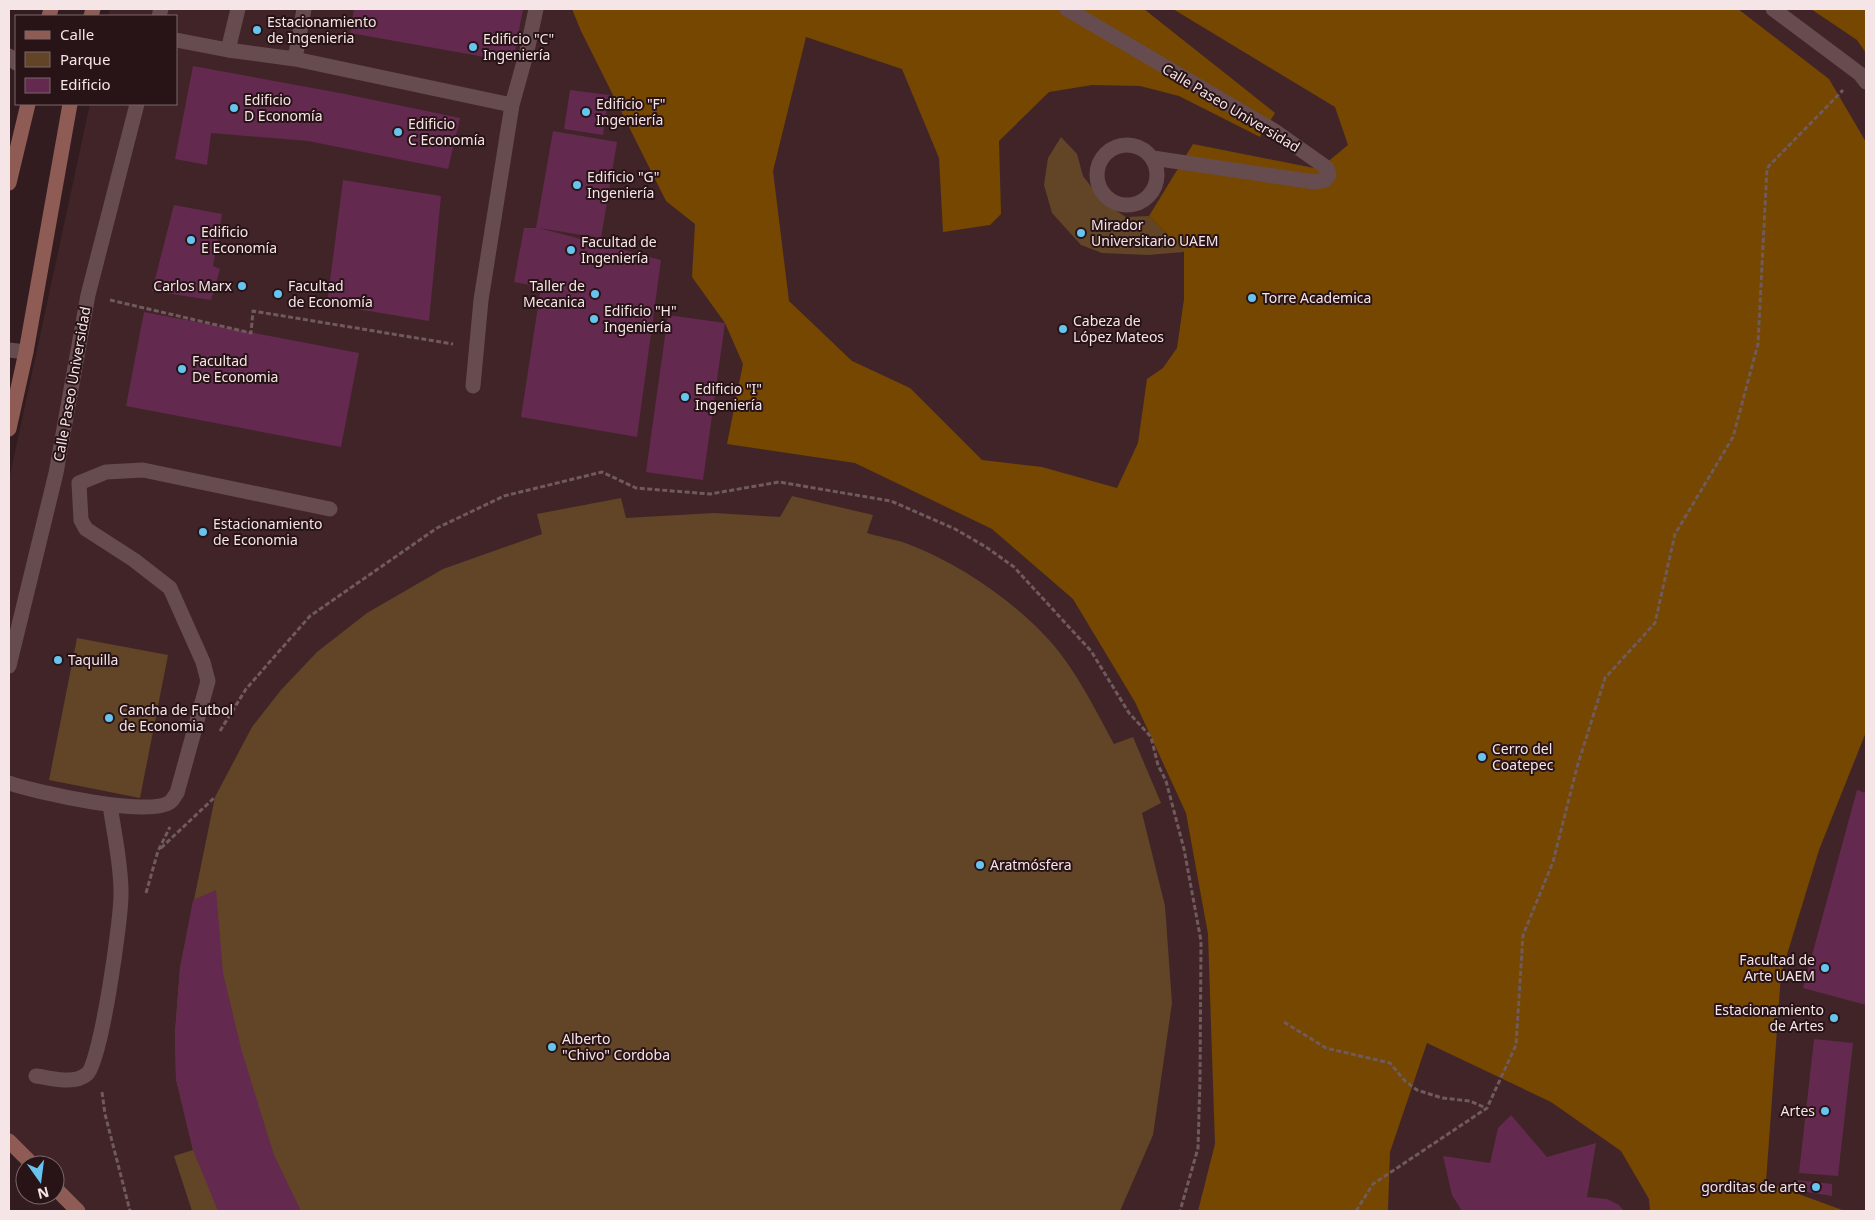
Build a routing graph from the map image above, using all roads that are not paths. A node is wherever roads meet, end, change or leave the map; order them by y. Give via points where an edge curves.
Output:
1 (238, 9) edge
2 (304, 9) edge
3 (536, 9) edge
4 (1067, 9) edge
5 (1773, 9) edge
6 (178, 40) edge
7 (228, 50) junction
8 (295, 59) junction
9 (1863, 78) edge
10 (512, 104) junction
11 (28, 105) edge
12 (70, 105) edge
13 (137, 105) edge
14 (1153, 158) junction
15 (9, 183) edge
16 (9, 350) edge
17 (26, 352) junction
18 (13, 385) edge
19 (473, 386) dead end
20 (9, 429) edge
21 (56, 473) junction
22 (79, 483) junction
23 (330, 509) dead end
24 (9, 666) edge
25 (9, 783) edge
26 (110, 805) junction
27 (36, 1076) dead end
28 (9, 1141) edge
29 (23, 1155) edge
30 (65, 1198) edge
31 (78, 1211) edge

1 - 7 street
2 - 8 street
3 - 10 street
4 - 14 street, Calle Paseo Universidad via 1272,130 1327,168 1329,175 1325,180 1314,182
5 - 9 street
6 - 7 street
7 - 8 street
8 - 10 street
10 - 19 street via 481,300
11 - 15 street
12 - 17 street
13 - 21 street, Calle Paseo Universidad via 88,295
14 - 14 street via 1157,178 1154,188 1141,202 1121,204 1111,200 1098,185 1098,166 1110,150 1128,145 1146,151
16 - 17 street
17 - 18 street
18 - 20 street
21 - 22 street
21 - 24 street, Calle Paseo Universidad
22 - 23 street via 106,472 143,470
22 - 26 street via 81,520 86,529 170,588 203,662 208,681 177,793 170,802 158,806
25 - 26 street via 63,798
26 - 27 street via 122,892 104,1027 96,1058 89,1073 81,1079 73,1081
28 - 29 street
30 - 31 street

